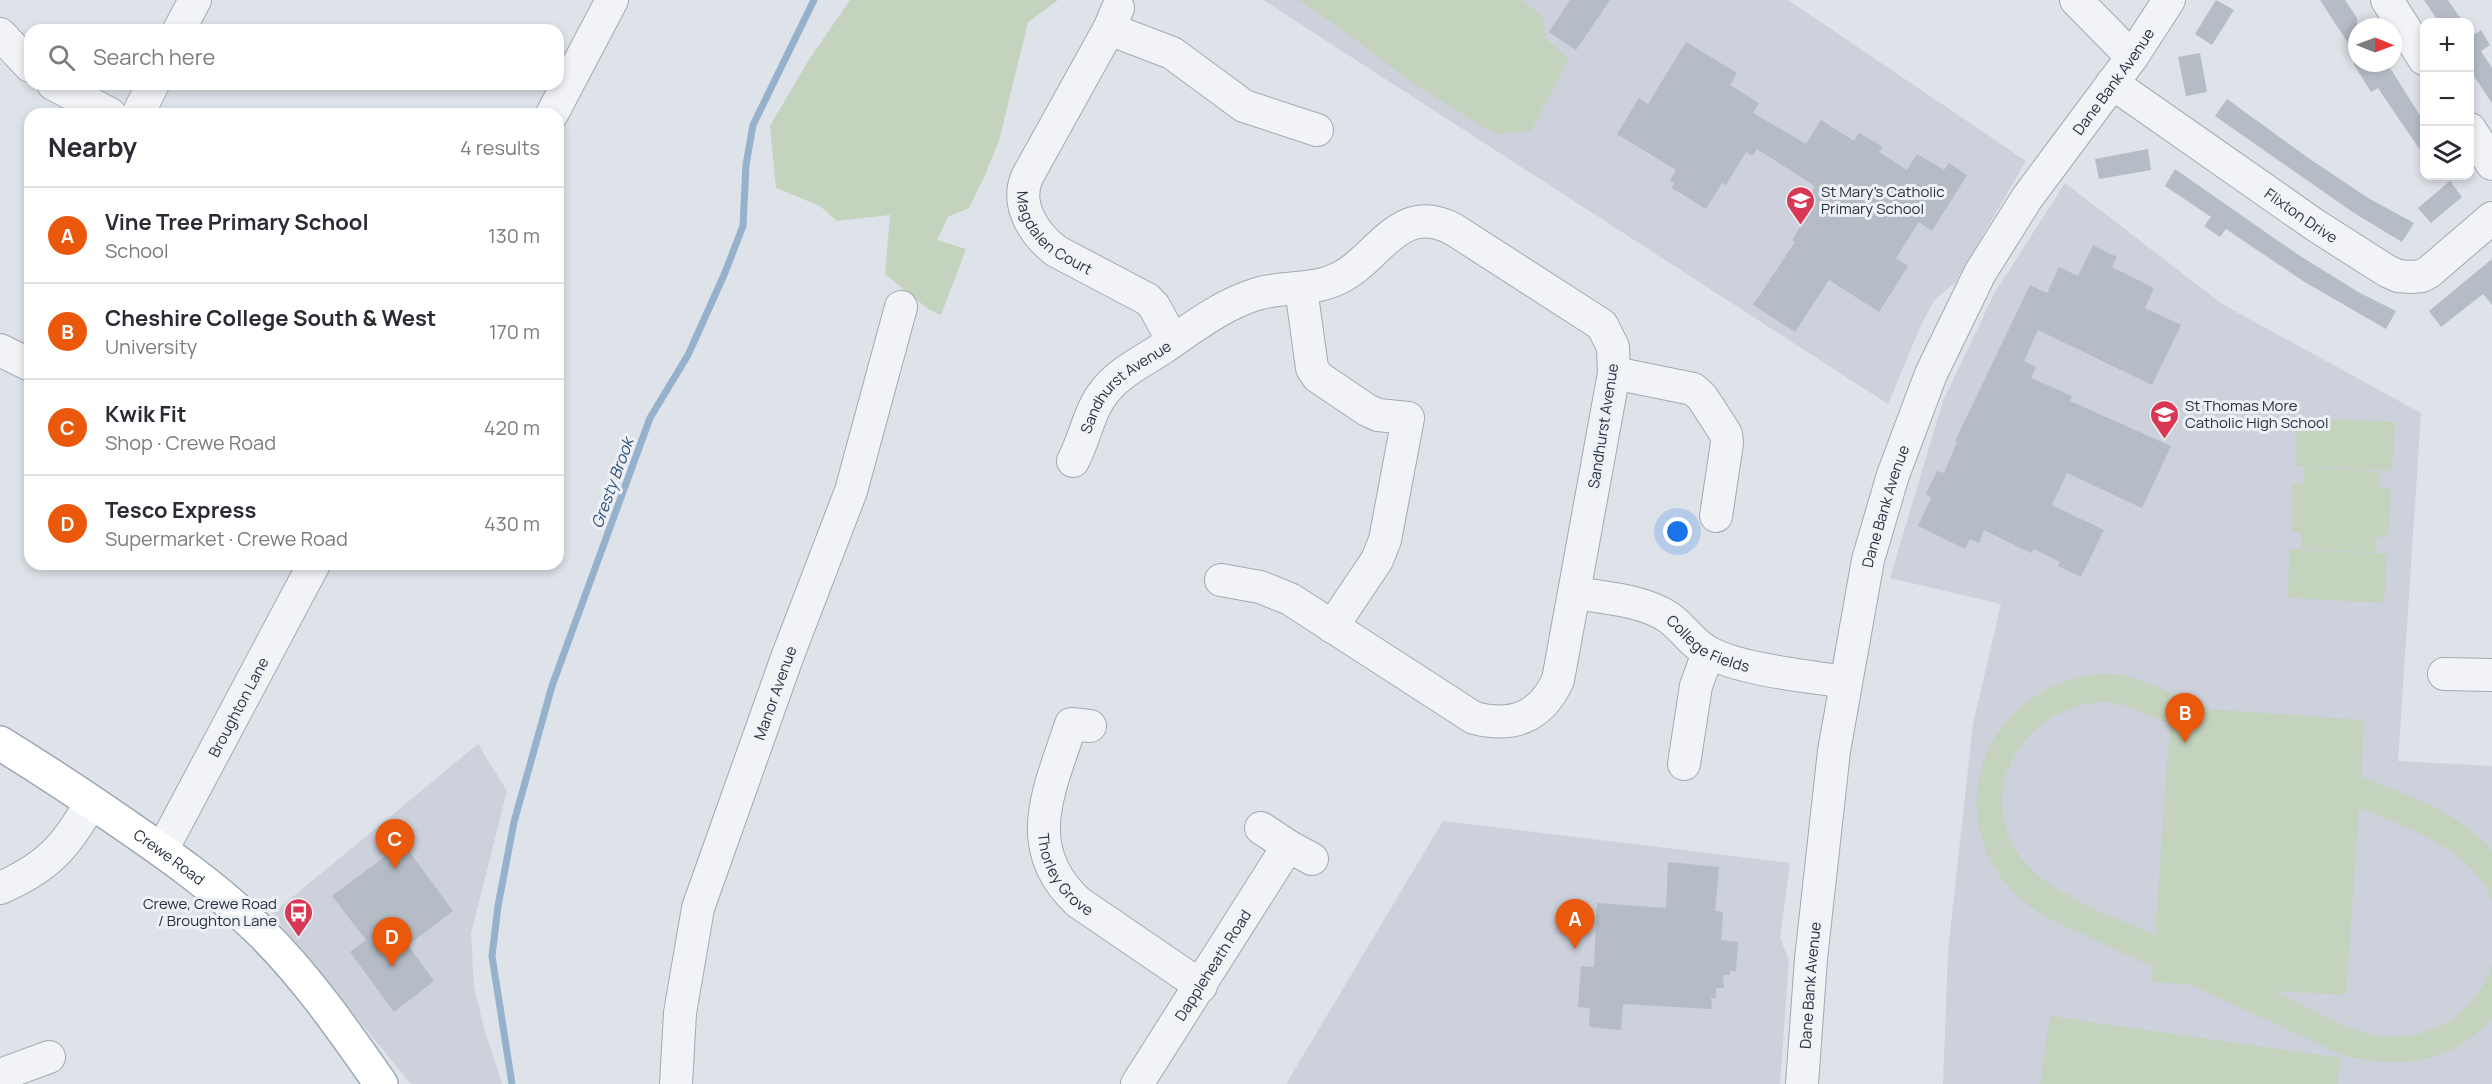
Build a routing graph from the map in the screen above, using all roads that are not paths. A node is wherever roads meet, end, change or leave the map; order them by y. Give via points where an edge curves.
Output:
1 (195, 0) edge
2 (612, 0) edge
3 (2076, 0) edge
4 (2169, 0) edge
5 (2386, 0) edge
6 (182, 24) edge
7 (0, 34) edge
8 (2420, 53) edge
9 (2132, 57) junction
10 (24, 60) edge
11 (2112, 83) junction
12 (64, 90) edge
13 (150, 90) edge
14 (99, 108) edge
15 (141, 108) edge
16 (555, 108) edge
17 (1317, 130) dead end
18 (2474, 137) edge
19 (2492, 164) edge
20 (2492, 218) edge
21 (1301, 288) junction
22 (901, 307) dead end
23 (1173, 340) junction
24 (0, 350) edge
25 (24, 362) edge
26 (1614, 373) junction
27 (1073, 461) dead end
28 (1716, 516) dead end
29 (311, 570) edge
30 (1221, 580) dead end
31 (1575, 593) junction
32 (1332, 627) junction
33 (1708, 653) junction
34 (2444, 674) dead end
35 (2492, 675) edge
36 (1845, 682) junction
37 (1072, 722) dead end
38 (0, 743) edge
39 (1684, 764) dead end
40 (90, 802) junction
41 (1261, 828) dead end
42 (162, 850) junction
43 (0, 888) edge
44 (1201, 986) junction
45 (49, 1057) dead end
46 (0, 1075) edge
47 (381, 1084) edge
48 (676, 1084) edge
49 (1137, 1084) edge
50 (1802, 1084) edge

1 - 6 street
2 - 16 street
3 - 9 street
4 - 9 street, Dane Bank Avenue
5 - 8 street
7 - 10 street
9 - 11 street, Dane Bank Avenue
11 - 20 street, Flixton Drive via 2315,225 2398,276 2422,276 2429,272
11 - 36 street, Dane Bank Avenue via 2016,214 1980,273 1931,374 1875,532
12 - 14 street
13 - 15 street
17 - 23 street, Magdalen Court via 1244,106 1172,53 1113,19 1027,177 1022,197 1043,241 1147,299
18 - 19 street
21 - 23 street, Sandhurst Avenue via 1246,297
21 - 26 street, Sandhurst Avenue via 1329,283 1347,274 1387,237 1406,226 1444,224 1602,325 1613,347
21 - 32 street via 1312,368 1318,378 1378,415 1414,407 1385,540 1377,560
22 - 48 street, Manor Avenue via 851,491 698,908 680,1013
23 - 27 street, Sandhurst Avenue via 1120,375 1105,391
24 - 25 street
26 - 28 street via 1693,389 1702,397 1726,434
26 - 31 street, Sandhurst Avenue
29 - 42 street, Broughton Lane
30 - 32 street, Sandhurst Avenue via 1277,593
31 - 32 street, Sandhurst Avenue via 1552,694 1526,717 1500,723 1474,718
31 - 33 street, College Fields via 1658,611
33 - 36 street, College Fields via 1733,663
33 - 39 street via 1696,686
34 - 35 street
36 - 50 street, Dane Bank Avenue via 1820,867
37 - 44 street, Thorley Grove via 1043,818 1051,869 1078,902
38 - 40 main road, Crewe Road
40 - 42 main road, Crewe Road
40 - 43 street via 74,834 42,867
41 - 44 street, Dappleheath Road via 1300,852
42 - 47 main road, Crewe Road via 206,882 261,932 335,1020
44 - 49 street, Dappleheath Road
45 - 46 street

